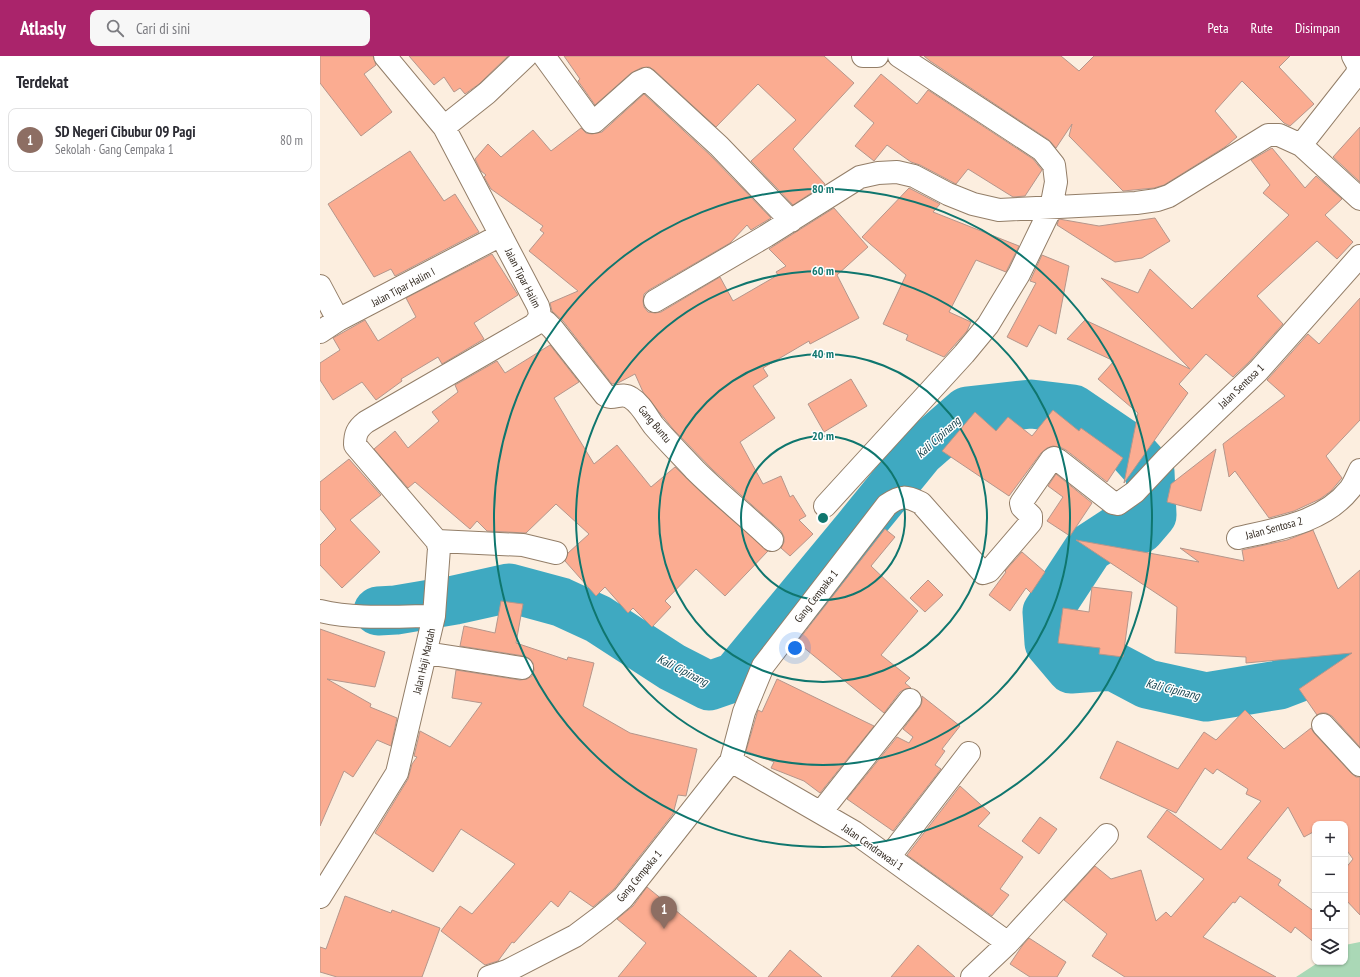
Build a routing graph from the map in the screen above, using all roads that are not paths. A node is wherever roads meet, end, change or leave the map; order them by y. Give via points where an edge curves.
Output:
1 (385, 56) edge
2 (526, 56) edge
3 (544, 56) edge
4 (863, 56) edge
5 (877, 56) edge
6 (899, 56) edge
7 (1353, 56) edge
8 (444, 127) junction
9 (1302, 145) junction
10 (1360, 199) edge
11 (1051, 208) junction
12 (791, 221) junction
13 (501, 235) junction
14 (1360, 256) edge
15 (320, 286) edge
16 (655, 301) dead end
17 (540, 319) junction
18 (338, 320) junction
19 (320, 332) edge
20 (1360, 470) edge
21 (1113, 503) joint
22 (826, 506) dead end
23 (1238, 538) dead end
24 (772, 540) dead end
25 (438, 544) junction
26 (556, 553) dead end
27 (320, 611) edge
28 (435, 614) junction
29 (426, 653) junction
30 (522, 668) dead end
31 (910, 700) dead end
32 (1323, 725) dead end
33 (969, 754) dead end
34 (732, 761) junction
35 (1360, 765) edge
36 (821, 812) junction
37 (1107, 835) dead end
38 (889, 857) junction
39 (320, 897) edge
40 (1008, 942) junction
41 (490, 977) edge
42 (972, 977) edge

1 - 8 street, Jalan Tipar Halim
2 - 8 street via 487,93
3 - 12 street via 592,122 639,82 646,79 719,146
4 - 5 street
6 - 11 street via 1042,150 1054,165 1056,182
7 - 9 street via 1359,68 1356,75
8 - 13 street, Jalan Tipar Halim
9 - 10 street
9 - 11 street via 1279,135 1268,135 1169,196 1157,200
11 - 12 street via 999,210 973,204 914,176 897,172 860,177
11 - 22 street via 1019,274 988,325
12 - 16 street
13 - 17 street, Jalan Tipar Halim via 538,306
13 - 18 street, Jalan Tipar Halim I
14 - 21 street, Jalan Sentosa 1 via 1258,371 1148,479 1118,504
15 - 18 street
17 - 24 street, Gang Buntu via 553,329 607,397 623,394 632,398 696,471
17 - 25 street, Jalan Tipar Halim via 534,325 366,422 356,432 355,445
18 - 19 street, Jalan Tipar Halim I
20 - 23 street, Jalan Sentosa 2 via 1350,488 1336,504 1323,513 1294,524
21 - 34 street, Gang Cempaka 1 via 1054,458 1021,503 1031,516 1031,522 989,571 983,573 921,503 900,497 887,505 763,666 744,712
25 - 26 street via 524,545
25 - 28 street, Jalan Haji Mardah
27 - 28 street via 359,618
28 - 29 street, Jalan Haji Mardah
29 - 30 street
29 - 39 street, Jalan Haji Mardah via 397,773
31 - 36 street
32 - 35 street
33 - 38 street
34 - 36 street, Jalan Cendrawasi 1
34 - 41 street, Gang Cempaka 1 via 623,898 575,936
36 - 38 street, Jalan Cendrawasi 1
37 - 40 street
38 - 40 street, Jalan Cendrawasi 1
40 - 42 street

